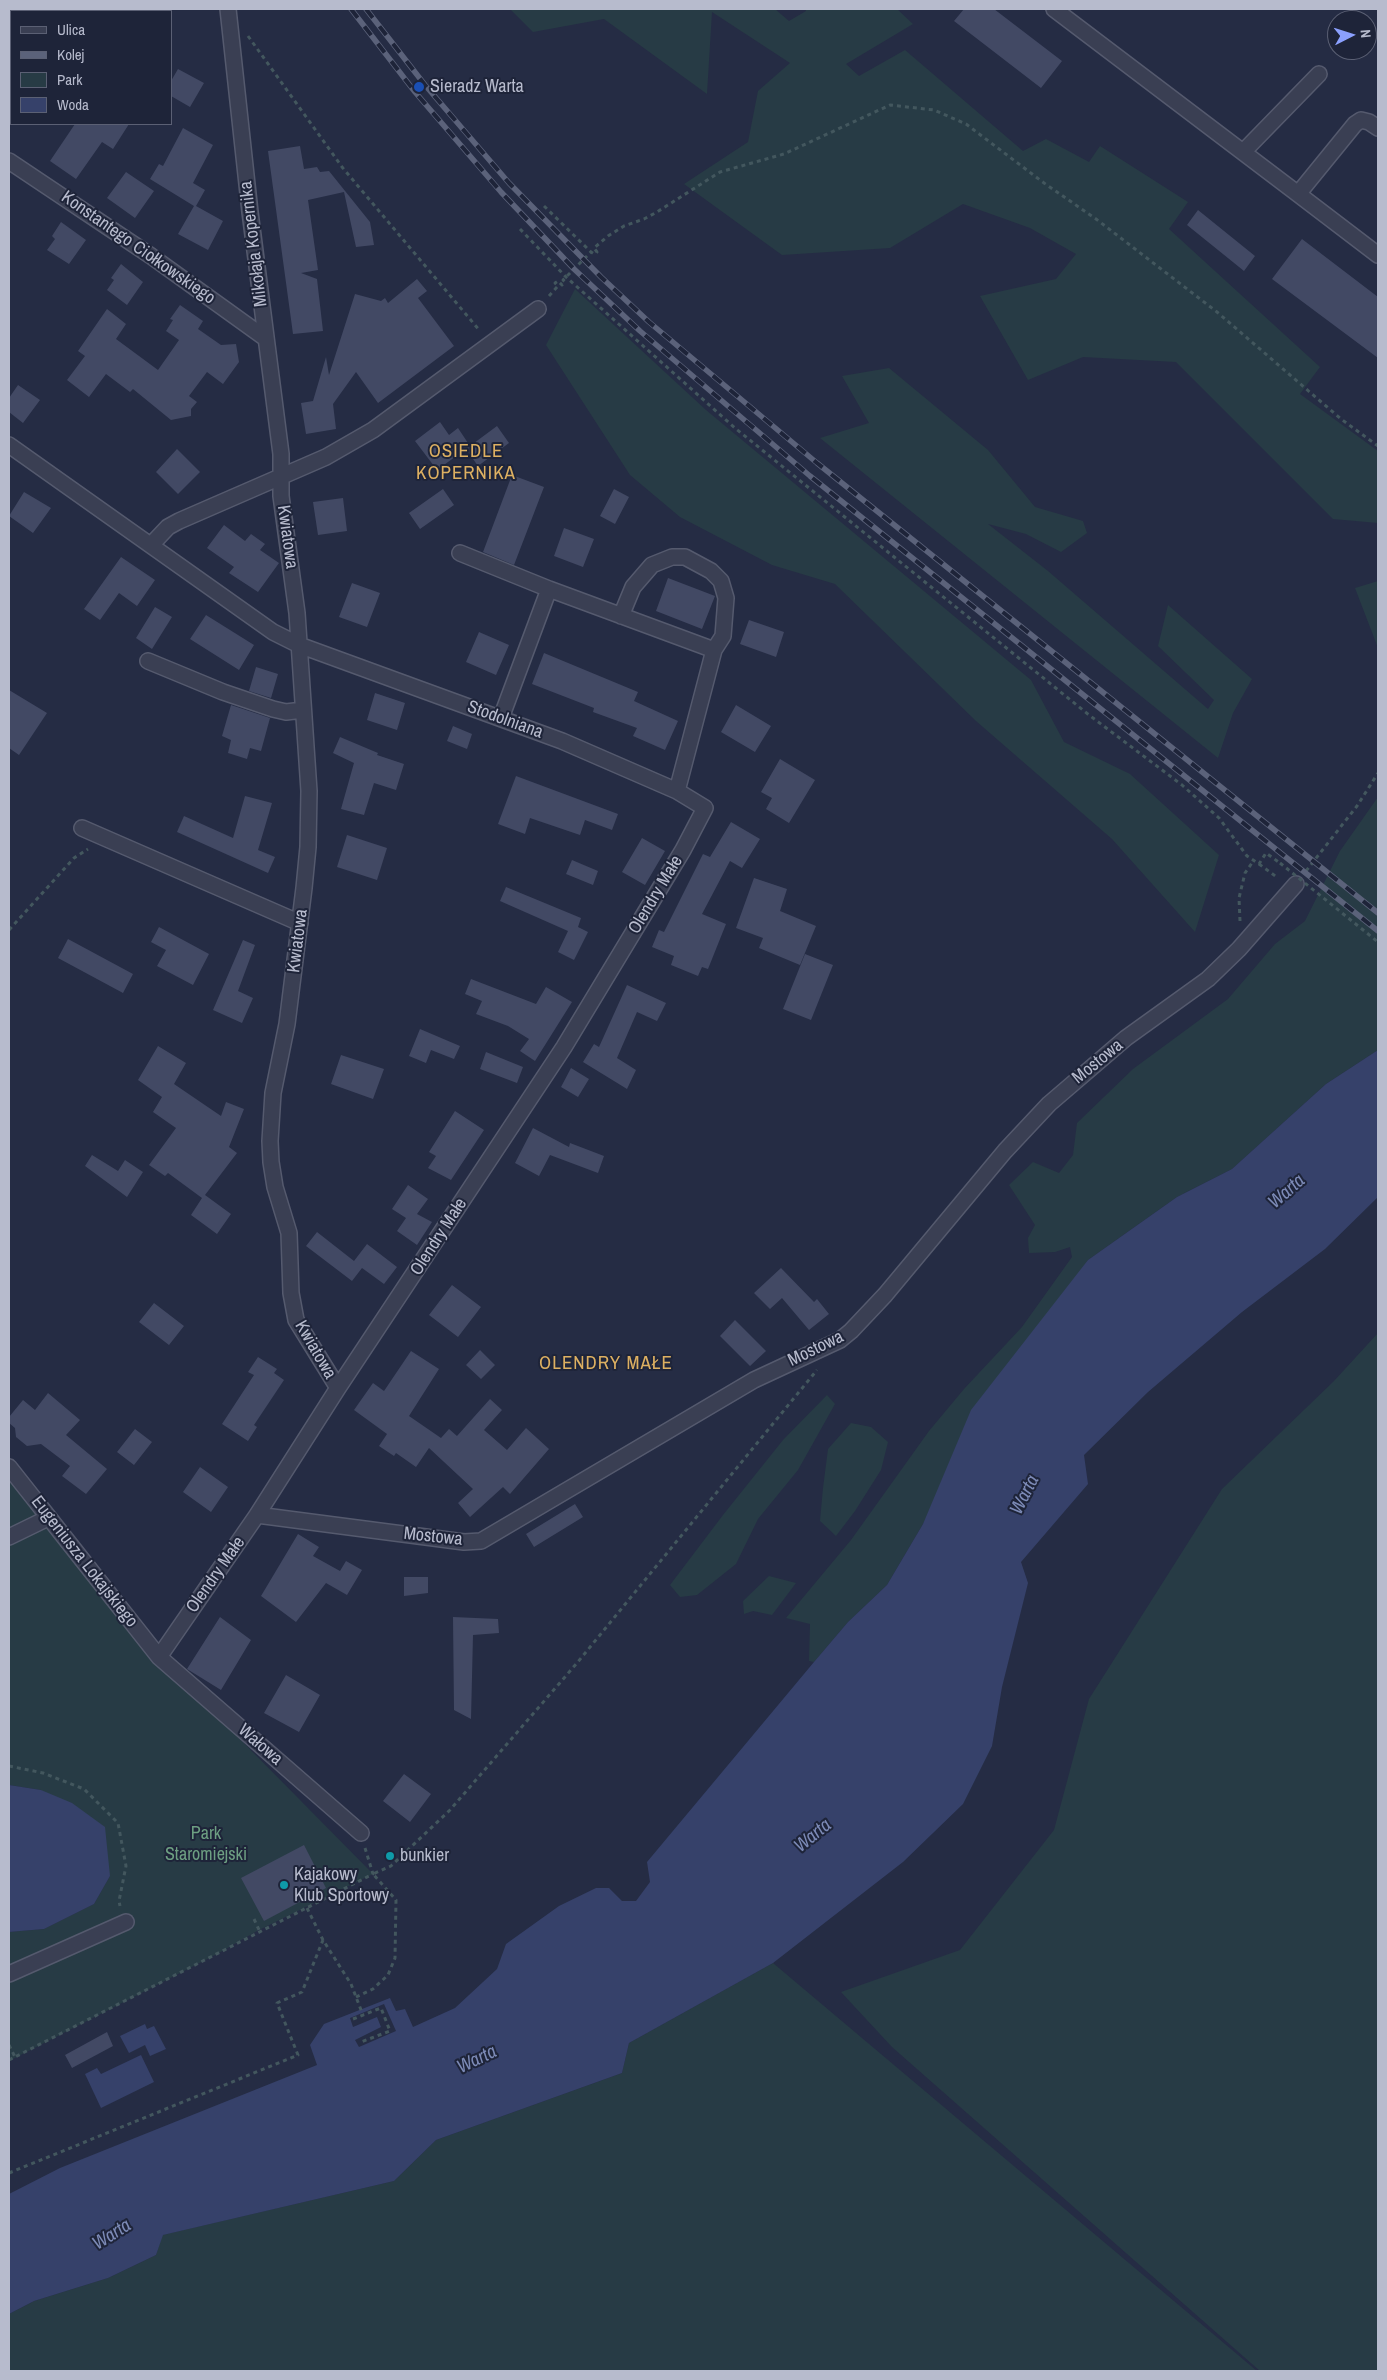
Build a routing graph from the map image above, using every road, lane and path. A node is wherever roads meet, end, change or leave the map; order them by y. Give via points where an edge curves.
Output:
1 (228, 9) edge
2 (1054, 9) edge
3 (244, 29) dead end
4 (1319, 74) dead end
5 (1378, 128) edge
6 (1243, 152) junction
7 (9, 161) edge
8 (1298, 194) junction
9 (544, 206) dead end
10 (520, 229) dead end
11 (591, 252) junction
12 (1378, 255) edge
13 (566, 277) junction
14 (538, 309) joint
15 (265, 338) junction
16 (490, 343) junction
17 (9, 445) edge
18 (1378, 446) edge
19 (280, 478) junction
20 (151, 545) junction
21 (460, 554) dead end
22 (549, 589) junction
23 (621, 616) junction
24 (299, 645) junction
25 (714, 650) junction
26 (148, 661) dead end
27 (302, 710) junction
28 (501, 718) junction
29 (1378, 773) edge
30 (677, 791) junction
31 (705, 808) joint
32 (82, 828) dead end
33 (105, 838) junction
34 (1254, 860) junction
35 (1259, 864) junction
36 (1293, 886) junction
37 (300, 923) junction
38 (9, 930) edge
39 (1245, 942) junction
40 (1378, 942) edge
41 (820, 1367) dead end
42 (338, 1388) junction
43 (9, 1467) edge
44 (257, 1515) junction
45 (48, 1518) junction
46 (9, 1537) edge
47 (159, 1657) junction
48 (9, 1766) edge
49 (361, 1833) joint
50 (373, 1874) junction
51 (307, 1908) junction
52 (254, 1919) dead end
53 (126, 1922) joint
54 (260, 1932) junction
55 (322, 1940) junction
56 (9, 1974) edge
57 (356, 1997) junction
58 (363, 2015) junction
59 (352, 2019) dead end
60 (361, 2042) dead end
61 (9, 2045) edge
62 (15, 2057) junction
63 (9, 2060) edge
64 (9, 2173) edge

1 - 15 street, Mikołaja Kopernika
2 - 6 street
3 - 16 path via 342,167
4 - 6 street
5 - 8 street via 1361,120 1354,124
6 - 8 street
7 - 15 street, Konstantego Ciołkowskiego via 151,256
8 - 12 street
9 - 11 path
10 - 13 path
11 - 13 path
11 - 18 path via 597,252 594,248 624,226 651,216 720,172 784,154 890,105 934,110 966,124 1096,219 1217,312
13 - 14 path via 562,285 558,281 555,283 558,286
13 - 34 path via 734,428 1089,715 1182,785 1219,818 1247,856
14 - 16 street
15 - 19 street, Mikołaja Kopernika via 281,454
16 - 19 street via 373,430
17 - 20 street, Stodolniana
19 - 20 street via 179,521 168,527
19 - 24 street, Kwiatowa
20 - 24 street, Stodolniana via 273,632
21 - 22 street
22 - 23 street
22 - 28 street
23 - 25 street
23 - 25 street via 633,587 652,564 672,557 685,557 711,572 721,582 726,598 723,636
24 - 27 street, Kwiatowa
24 - 28 street, Stodolniana
25 - 30 street
26 - 27 street via 273,709 286,712
27 - 37 street, Kwiatowa via 309,820
28 - 30 street, Stodolniana
29 - 36 path via 1332,840
30 - 31 street, Stodolniana
31 - 42 street, Olendry Małe via 564,1047
32 - 33 street
33 - 37 street
33 - 38 path via 74,858
34 - 35 path
34 - 39 path via 1245,873 1239,898
35 - 36 path
35 - 40 path, bridge via 1266,853
36 - 39 street, Mostowa
37 - 42 street, Kwiatowa via 274,1093 271,1162 289,1233 291,1293 296,1320
39 - 44 street, Mostowa via 1208,979 1126,1038 1049,1104 1005,1151 885,1295 840,1340 754,1380 481,1540 464,1542
41 - 50 path via 577,1664 450,1810 391,1866
42 - 44 street, Olendry Małe
43 - 45 street, Eugeniusza Lokajskiego
44 - 47 street, Olendry Małe
45 - 46 street
45 - 47 street, Eugeniusza Lokajskiego
47 - 49 street, Wałowa
48 - 53 path via 43,1773 84,1789 118,1823 126,1866 119,1902
49 - 50 path
50 - 51 path
50 - 57 path via 396,1900 395,1958 388,1976 373,1989
51 - 54 path
51 - 55 path
52 - 54 path
53 - 56 street
54 - 62 path
55 - 57 path
55 - 64 path via 302,1992 277,2003 298,2055
57 - 58 path
58 - 59 path
58 - 60 path via 380,2008 390,2031
61 - 62 path
62 - 63 path

